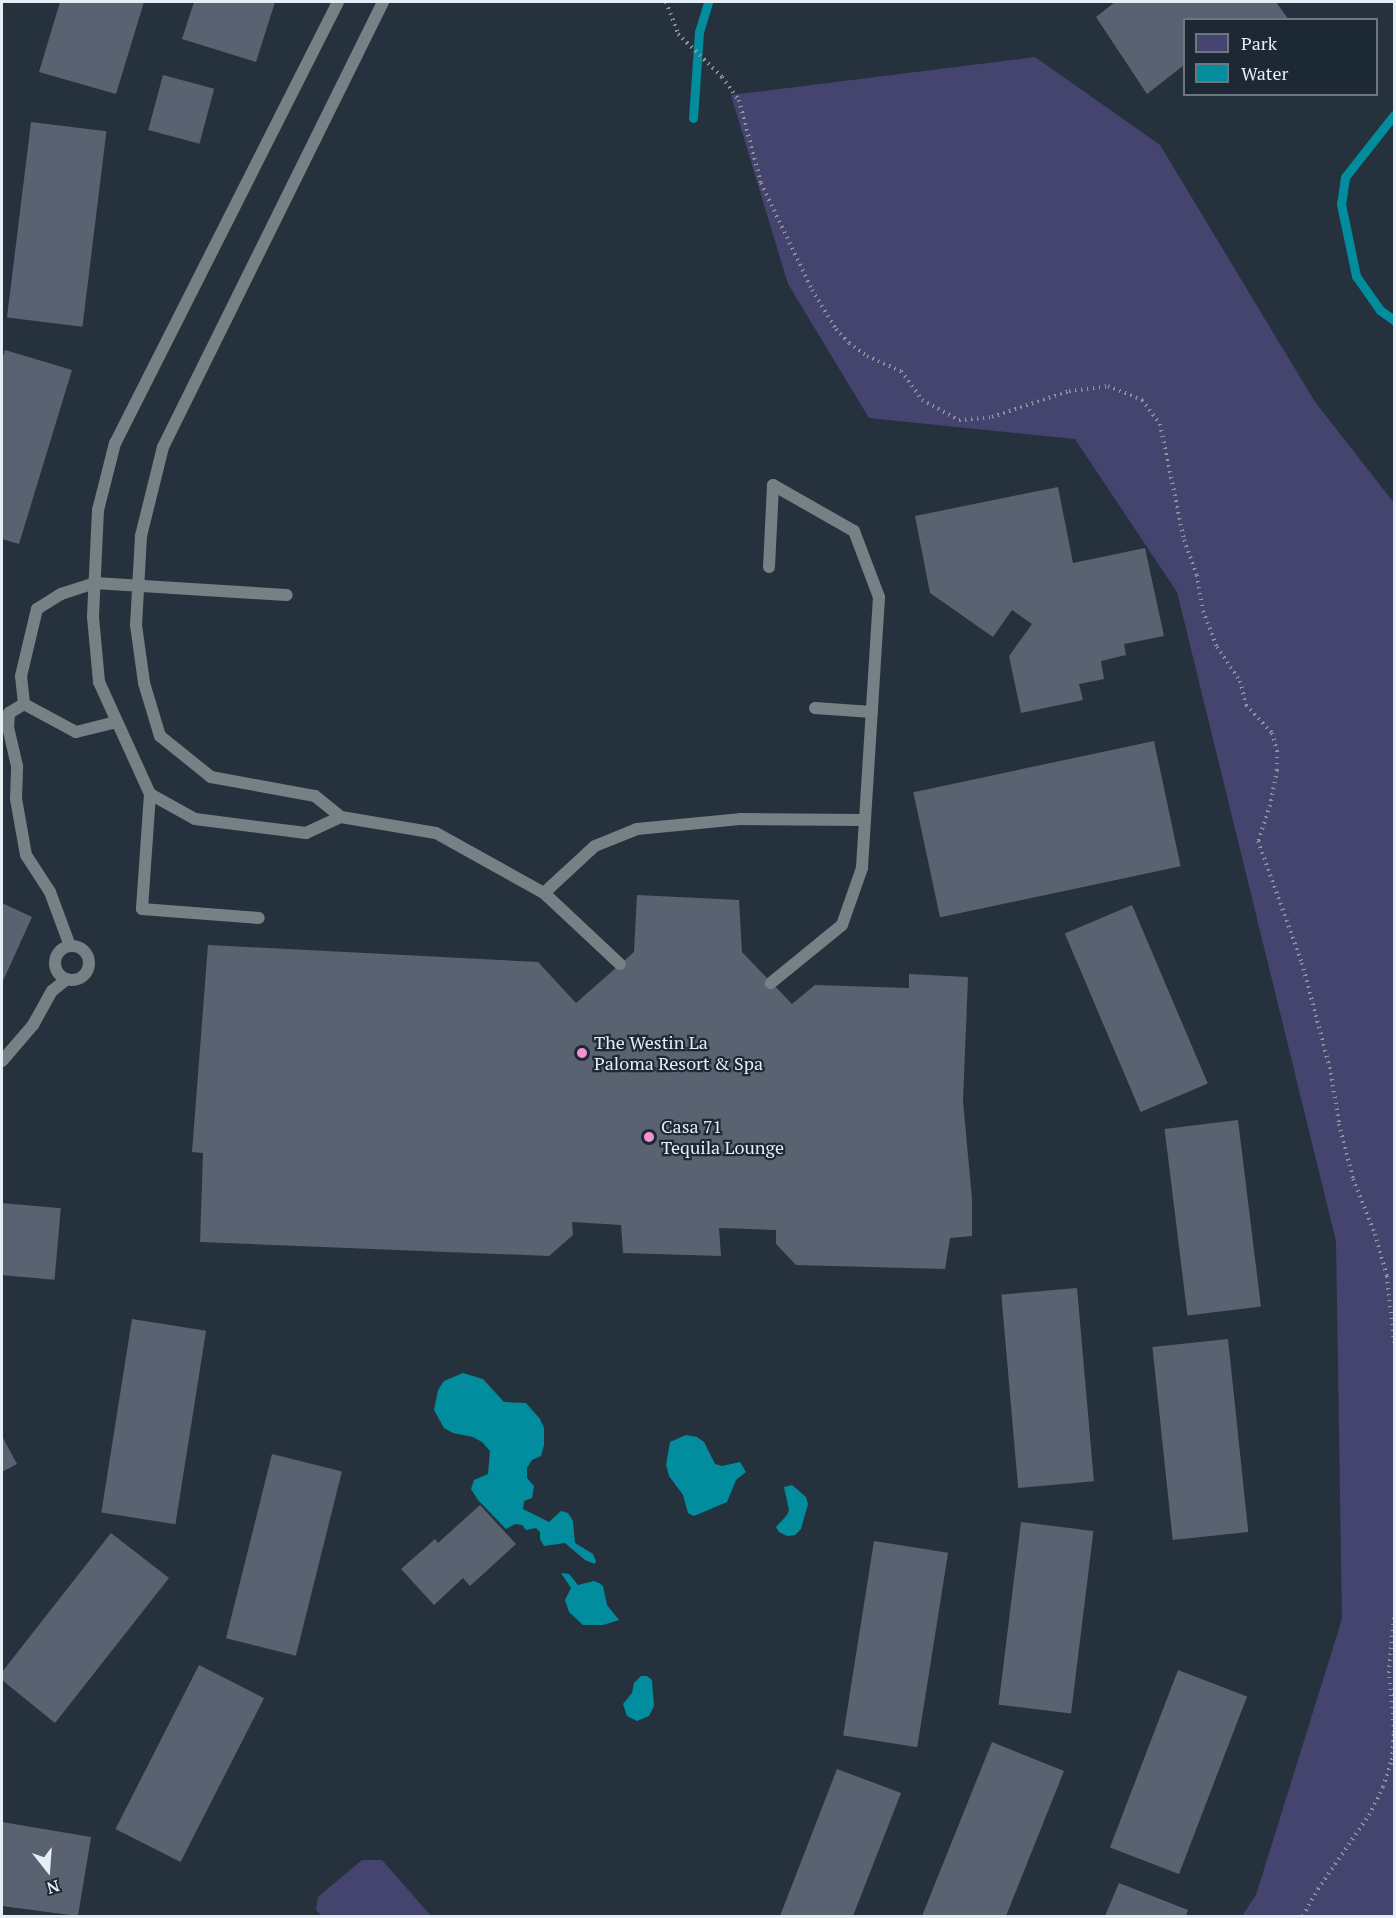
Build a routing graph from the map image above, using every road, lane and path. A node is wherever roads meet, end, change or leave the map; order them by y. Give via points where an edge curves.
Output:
1 (338, 2) edge
2 (383, 2) edge
3 (666, 2) edge
4 (769, 567) dead end
5 (95, 583) junction
6 (138, 585) junction
7 (287, 595) dead end
8 (24, 704) junction
9 (815, 708) dead end
10 (872, 712) junction
11 (116, 722) junction
12 (150, 794) junction
13 (341, 817) junction
14 (865, 820) junction
15 (544, 893) junction
16 (259, 918) dead end
17 (69, 946) junction
18 (620, 964) dead end
19 (67, 979) junction
20 (771, 983) dead end
21 (2, 1061) edge
22 (1395, 1343) edge
23 (1395, 1615) edge
24 (1303, 1917) edge

1 - 5 lane via 115,443 98,510
2 - 6 lane via 163,447 141,536
3 - 22 path via 678,34 722,77 739,100 761,183 812,290 849,343 901,371 922,400 959,420 992,417 1070,391 1108,386 1142,400 1160,424 1203,611 1217,647 1240,681 1246,705 1272,733 1277,751 1270,805 1258,841 1305,974 1353,1179 1387,1276
4 - 10 lane via 773,485 854,531 879,597
5 - 6 lane
5 - 8 lane via 61,594 37,609 21,676
5 - 11 lane via 93,617 99,682
6 - 7 lane
6 - 13 lane via 136,625 144,683 160,736 211,777 315,796
8 - 11 lane via 76,732
8 - 17 lane via 9,713 8,728 17,766 16,799 26,855 50,892
9 - 10 lane
10 - 14 lane
11 - 12 lane
12 - 13 lane via 195,819 306,833
12 - 16 lane via 142,909
13 - 15 lane via 436,833
14 - 15 lane via 740,819 637,829 595,846
14 - 20 lane via 862,868 842,925
15 - 18 lane
17 - 19 lane via 60,951 55,962 58,972
17 - 19 lane via 85,951 89,967 78,979
19 - 21 lane via 52,992 33,1025
23 - 24 path via 1389,1674 1392,1760 1369,1815

